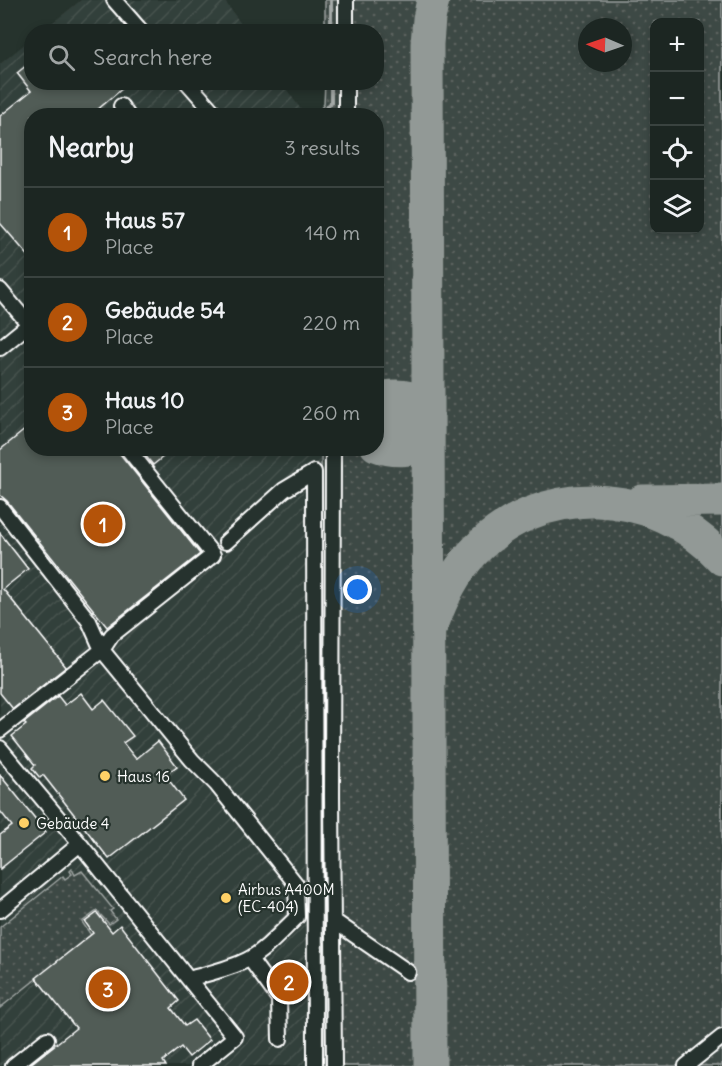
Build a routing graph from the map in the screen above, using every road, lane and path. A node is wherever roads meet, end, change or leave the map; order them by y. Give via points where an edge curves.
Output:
1 (114, 0) edge
2 (346, 0) edge
3 (135, 24) edge
4 (346, 24) edge
5 (194, 90) edge
6 (346, 90) edge
7 (210, 108) edge
8 (346, 108) edge
9 (0, 290) edge
10 (24, 317) edge
11 (24, 330) edge
12 (0, 348) edge
13 (133, 456) edge
14 (333, 456) edge
15 (0, 507) edge
16 (226, 542) dead end
17 (102, 650) junction
18 (0, 730) edge
19 (0, 748) edge
20 (80, 844) junction
21 (0, 910) edge
22 (334, 921) junction
23 (250, 959) junction
24 (408, 972) dead end
25 (189, 979) junction
26 (722, 1037) edge
27 (47, 1039) dead end
28 (280, 1040) dead end
29 (13, 1066) edge
30 (199, 1066) edge
31 (315, 1066) edge
32 (334, 1066) edge
33 (686, 1066) edge

1 - 3 lane
2 - 4 lane
5 - 7 lane
6 - 8 lane
9 - 10 lane
11 - 12 lane
13 - 17 lane via 213,555 112,635
14 - 22 lane
15 - 17 lane via 90,621
16 - 31 lane via 284,490 314,472
17 - 18 lane
17 - 23 lane via 296,884 297,917
19 - 20 lane
20 - 21 lane
20 - 25 lane
22 - 24 lane
22 - 32 lane
23 - 25 lane
23 - 28 lane via 279,999
25 - 30 lane via 235,1037
26 - 33 lane
27 - 29 lane

